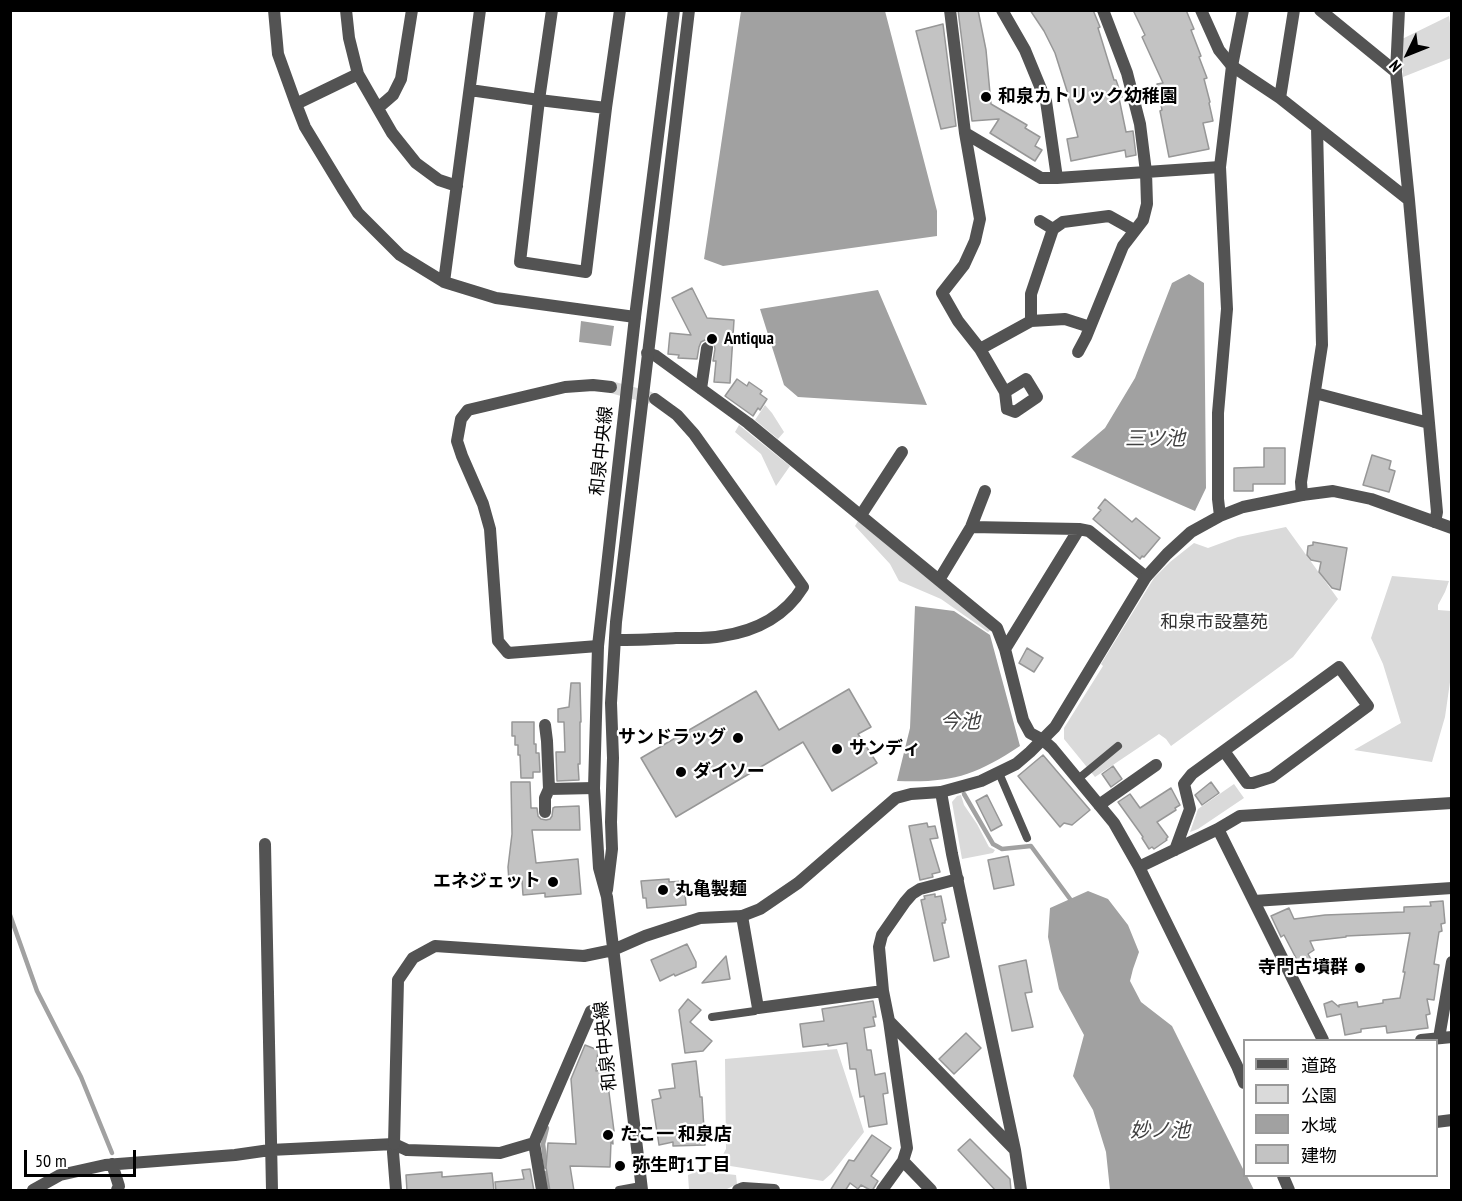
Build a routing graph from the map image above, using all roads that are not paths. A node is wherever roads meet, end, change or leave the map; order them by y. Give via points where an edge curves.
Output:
1 (274, 10) edge
2 (346, 10) edge
3 (412, 10) edge
4 (480, 10) edge
5 (552, 10) edge
6 (620, 10) edge
7 (674, 10) edge
8 (689, 10) edge
9 (950, 10) edge
10 (1002, 10) edge
11 (1103, 10) edge
12 (1201, 10) edge
13 (1243, 10) edge
14 (1294, 10) edge
15 (1320, 10) edge
16 (1399, 10) edge
17 (1232, 66) junction
18 (1396, 72) junction
19 (358, 74) junction
20 (470, 90) junction
21 (1280, 98) junction
22 (539, 100) junction
23 (296, 104) junction
24 (378, 108) junction
25 (606, 108) junction
26 (1317, 127) junction
27 (965, 133) junction
28 (1220, 167) junction
29 (1146, 172) junction
30 (1056, 178) junction
31 (457, 186) junction
32 (1409, 200) junction
33 (1040, 221) dead end
34 (1053, 229) junction
35 (1134, 230) junction
36 (444, 282) junction
37 (635, 317) junction
38 (1031, 321) junction
39 (1089, 327) junction
40 (707, 348) dead end
41 (980, 349) junction
42 (647, 352) junction
43 (1078, 352) dead end
44 (611, 387) tunnel mouth
45 (701, 388) junction
46 (1005, 392) dead end
47 (1315, 393) junction
48 (655, 399) tunnel mouth
49 (1429, 423) junction
50 (902, 452) dead end
51 (985, 491) dead end
52 (1302, 495) junction
53 (861, 515) junction
54 (1220, 516) junction
55 (1435, 522) junction
56 (971, 527) junction
57 (1452, 528) edge
58 (1078, 529) junction
59 (1146, 578) junction
60 (939, 580) junction
61 (615, 640) junction
62 (598, 646) junction
63 (1005, 649) junction
64 (545, 726) dead end
65 (560, 740) dead end
66 (1043, 740) junction
67 (547, 741) junction
68 (1118, 746) dead end
69 (1224, 751) junction
70 (1156, 765) dead end
71 (999, 773) junction
72 (1078, 779) junction
73 (594, 788) junction
74 (549, 789) junction
75 (941, 792) junction
76 (1452, 803) edge
77 (1099, 805) junction
78 (545, 812) dead end
79 (1218, 829) junction
80 (1027, 838) dead end
81 (265, 844) dead end
82 (1174, 850) junction
83 (1138, 867) junction
84 (958, 879) junction
85 (1452, 888) edge
86 (607, 897) junction
87 (1254, 901) junction
88 (742, 916) junction
89 (613, 950) junction
90 (1452, 962) edge
91 (884, 991) junction
92 (758, 1008) junction
93 (591, 1011) dead end
94 (712, 1017) dead end
95 (889, 1021) junction
96 (1445, 1037) edge
97 (1322, 1039) edge
98 (1241, 1065) edge
99 (534, 1143) junction
100 (394, 1144) junction
101 (270, 1150) junction
102 (1014, 1150) junction
103 (903, 1161) junction
104 (112, 1164) junction
105 (1283, 1177) edge
106 (641, 1188) edge
107 (33, 1191) edge
108 (117, 1191) edge
109 (272, 1191) edge
110 (396, 1191) edge
111 (542, 1191) edge
112 (619, 1191) edge
113 (738, 1191) edge
114 (774, 1191) edge
115 (882, 1191) edge
116 (931, 1191) edge
117 (1021, 1191) edge
118 (1289, 1191) edge

1 - 23 street via 279,54
2 - 19 street
3 - 24 street via 401,80
4 - 20 street
5 - 22 street
6 - 25 street
7 - 37 street, 和泉中央線
8 - 42 street, 和泉中央線
9 - 27 street
10 - 30 street via 1025,50 1046,101
11 - 29 street via 1128,73
12 - 17 street via 1219,50
13 - 17 street
14 - 21 street
15 - 18 street
16 - 18 street
17 - 21 street
17 - 28 street
18 - 32 street
19 - 23 street
19 - 24 street
20 - 22 street
20 - 31 street
21 - 26 street
22 - 25 street
22 - 25 street via 520,262 586,272
23 - 36 street via 305,127 358,213 400,255
24 - 31 street via 416,163 439,180
26 - 32 street
26 - 47 street via 1322,345
27 - 30 street via 1041,178
27 - 41 street via 980,219 964,264 942,294
28 - 29 street
28 - 54 street via 1227,309 1218,413
29 - 30 street
29 - 35 street via 1147,204 1143,220
31 - 36 street
32 - 49 street
33 - 34 street
34 - 35 street via 1063,222 1109,216
34 - 38 street via 1031,294
35 - 39 street via 1123,246
36 - 37 street via 495,298
37 - 62 street, 和泉中央線
38 - 39 street via 1065,319
38 - 41 street
39 - 43 street
40 - 45 street
41 - 46 street
42 - 45 street
42 - 61 street, 和泉中央線
44 - 62 street via 565,387 468,410 461,419 457,441 490,529 498,641 508,652
45 - 53 street
47 - 49 street
47 - 52 street
48 - 61 street via 694,434 803,587 780,614 742,631 723,636
49 - 55 street
50 - 53 street
51 - 56 street
52 - 54 street via 1243,507
52 - 55 street via 1333,491 1371,499
53 - 60 street
54 - 59 street via 1191,532
55 - 57 street
56 - 58 street
56 - 60 street
58 - 59 street via 1089,531
58 - 63 street
59 - 66 street
60 - 63 street via 997,628
61 - 86 street, 和泉中央線 via 611,703 612,849
62 - 73 street, 和泉中央線
63 - 66 street via 1023,720 1030,733
64 - 67 street
65 - 67 street
66 - 71 street
66 - 72 street
67 - 74 street
68 - 72 lane
69 - 69 street via 1339,667 1368,706 1272,777 1253,783 1247,783
69 - 82 street via 1184,784 1190,808
70 - 77 street
71 - 75 street
71 - 80 lane
72 - 77 street
73 - 74 street
73 - 86 street, 和泉中央線 via 598,868
74 - 78 street
75 - 84 street
75 - 88 street via 896,798 798,883 760,909
76 - 79 street via 1240,816
77 - 83 street via 1114,823
79 - 82 street
79 - 87 street
81 - 101 street
82 - 83 street
83 - 98 street
84 - 91 street via 912,894 882,935 879,948
84 - 102 street
85 - 87 street
86 - 89 street, 和泉中央線
87 - 97 street
88 - 89 street via 700,918
88 - 92 street
89 - 100 street via 584,956 435,946 413,958 398,980
89 - 106 street, 和泉中央線
90 - 96 street
91 - 92 street
91 - 95 street
92 - 94 lane
93 - 99 street
95 - 102 street
95 - 103 street via 907,1148
99 - 100 street via 500,1154 407,1150
99 - 111 street
100 - 101 street
100 - 110 street
101 - 104 street
101 - 109 street
102 - 117 street
103 - 115 street
103 - 116 street
104 - 107 street via 60,1175
104 - 108 street
105 - 118 street
106 - 112 lane
113 - 114 street

